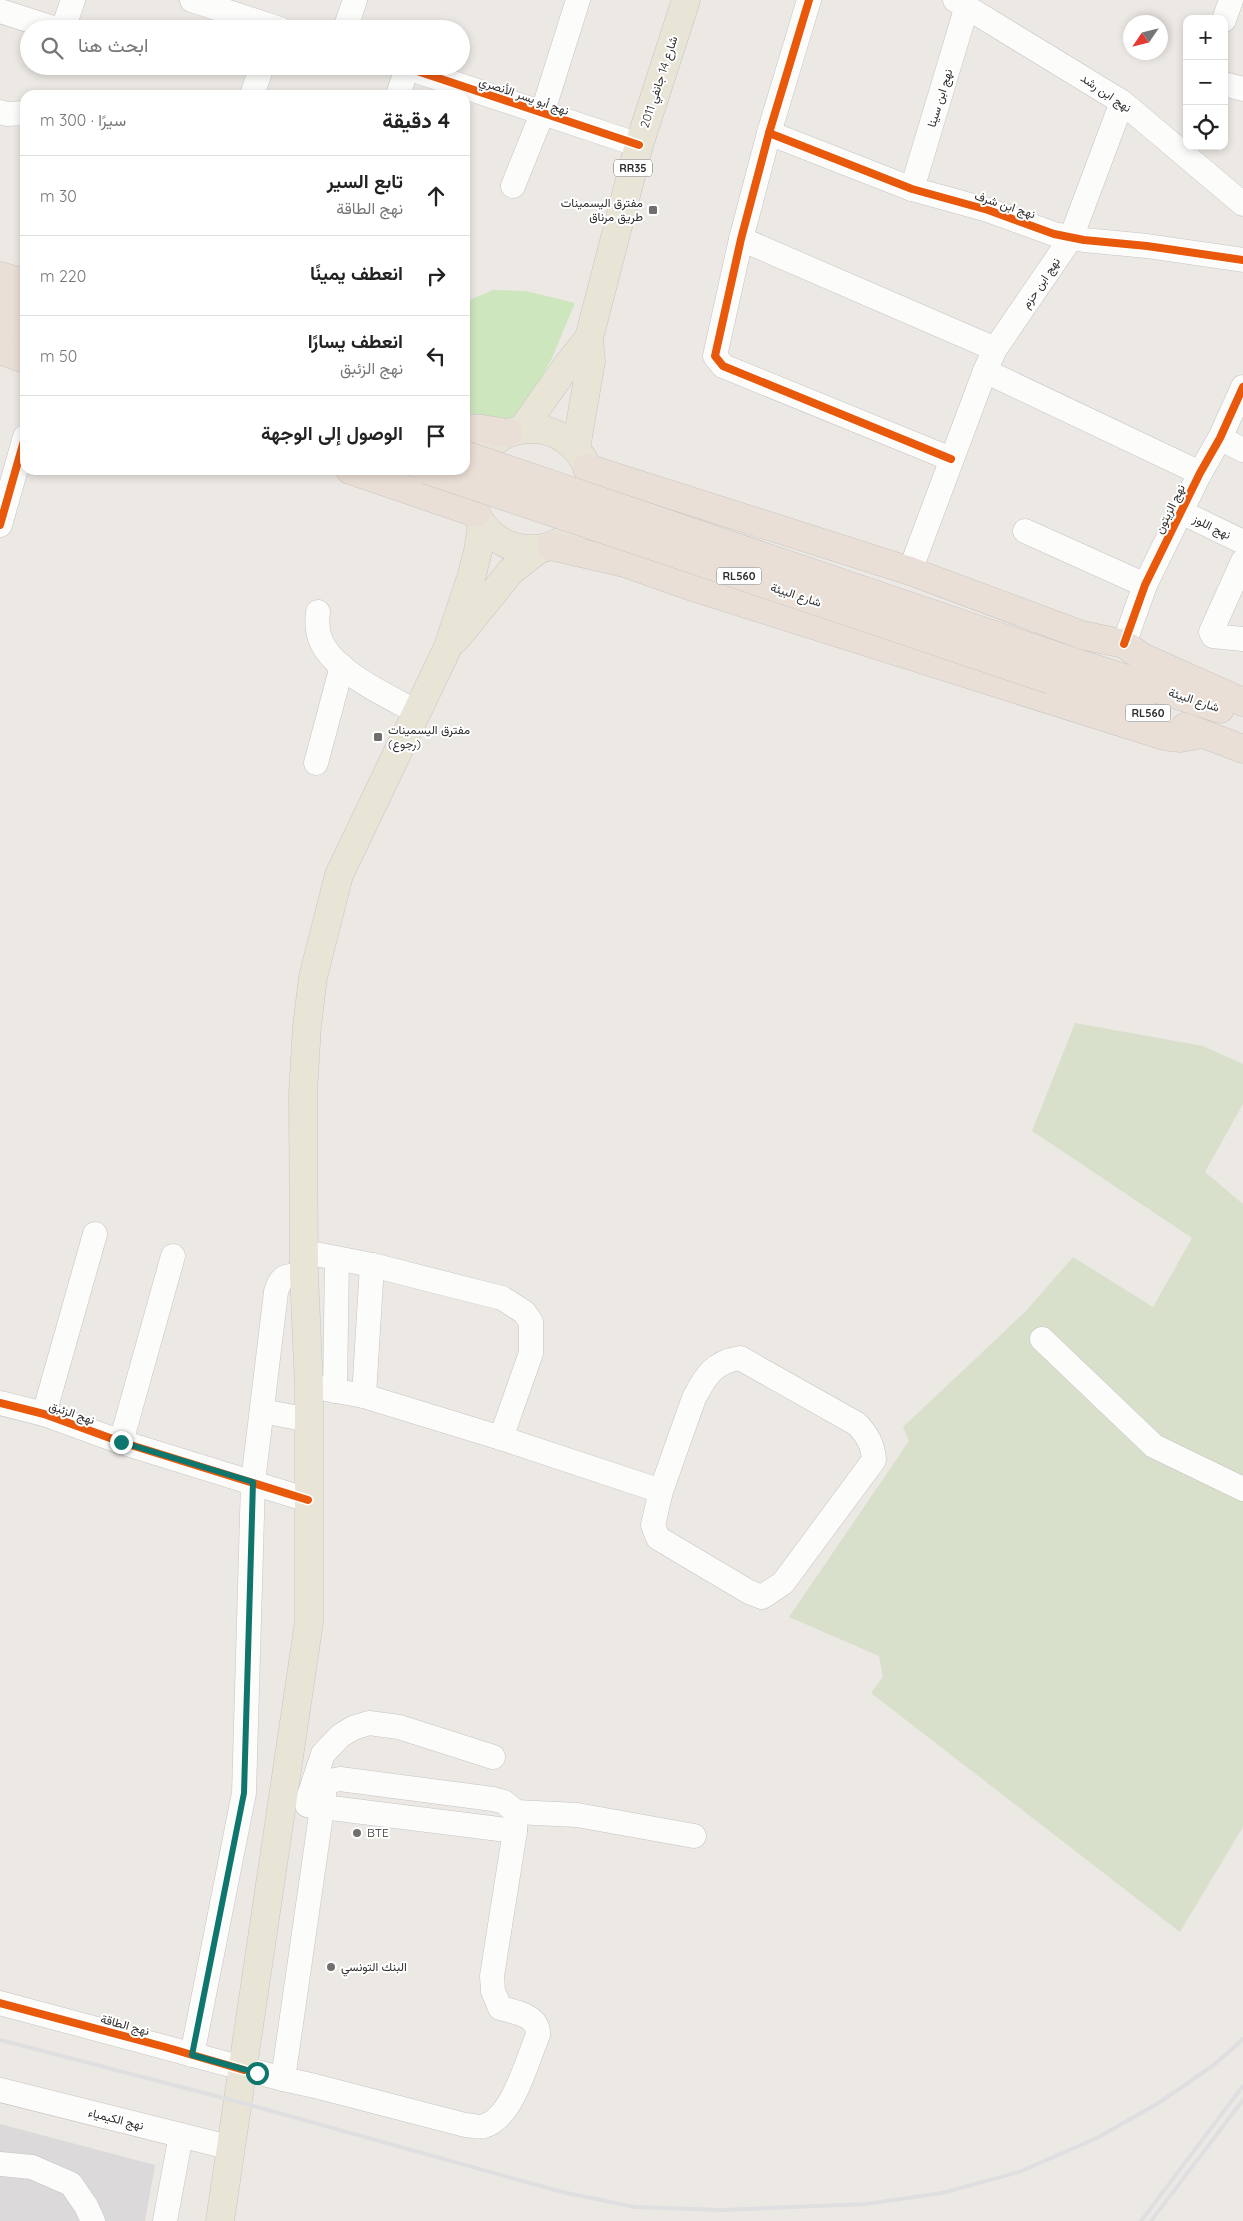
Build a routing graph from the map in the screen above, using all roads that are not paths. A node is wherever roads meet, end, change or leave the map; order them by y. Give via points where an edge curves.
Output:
1 (73, 0) edge
2 (192, 0) edge
3 (355, 0) edge
4 (578, 0) edge
5 (686, 0) edge
6 (809, 0) edge
7 (1231, 0) edge
8 (961, 3) edge
9 (0, 11) edge
10 (1226, 15) edge
11 (28, 20) edge
12 (66, 20) edge
13 (252, 20) edge
14 (348, 20) edge
15 (259, 75) edge
16 (402, 75) edge
17 (427, 75) edge
18 (1228, 85) edge
19 (1243, 89) edge
20 (254, 90) edge
21 (399, 90) edge
22 (1122, 102) junction
23 (0, 112) edge
24 (20, 113) edge
25 (542, 114) junction
26 (769, 133) junction
27 (639, 145) junction
28 (513, 186) dead end
29 (912, 189) junction
30 (1243, 204) edge
31 (1072, 238) junction
32 (741, 239) junction
33 (1243, 260) edge
34 (0, 263) edge
35 (20, 269) edge
36 (0, 276) edge
37 (20, 282) edge
38 (0, 300) edge
39 (20, 306) edge
40 (0, 325) edge
41 (20, 331) edge
42 (589, 338) junction
43 (995, 349) junction
44 (0, 350) edge
45 (20, 357) edge
46 (985, 371) junction
47 (1243, 387) edge
48 (470, 428) edge
49 (516, 431) junction
50 (1220, 438) junction
51 (1243, 450) edge
52 (20, 455) edge
53 (470, 457) edge
54 (582, 458) junction
55 (951, 460) junction
56 (1200, 473) junction
57 (363, 475) edge
58 (444, 475) edge
59 (1181, 512) junction
60 (479, 519) junction
61 (0, 525) edge
62 (1025, 531) dead end
63 (1243, 542) edge
64 (545, 547) junction
65 (1243, 562) edge
66 (910, 571) junction
67 (1145, 585) junction
68 (318, 612) dead end
69 (1243, 639) edge
70 (1124, 644) junction
71 (448, 647) junction
72 (342, 666) junction
73 (1055, 668) junction
74 (1243, 702) edge
75 (417, 712) junction
76 (1243, 716) edge
77 (1222, 741) edge
78 (316, 764) dead end
79 (1243, 764) edge
80 (94, 1234) dead end
81 (173, 1256) dead end
82 (337, 1259) junction
83 (304, 1264) junction
84 (372, 1265) junction
85 (1042, 1339) dead end
86 (309, 1386) junction
87 (335, 1391) junction
88 (364, 1396) junction
89 (0, 1404) edge
90 (262, 1411) junction
91 (44, 1414) junction
92 (309, 1420) junction
93 (501, 1438) junction
94 (121, 1442) junction
95 (253, 1482) junction
96 (1243, 1489) edge
97 (661, 1491) junction
98 (308, 1500) junction
99 (492, 1757) dead end
100 (303, 1804) junction
101 (515, 1821) junction
102 (694, 1836) dead end
103 (0, 2003) edge
104 (192, 2055) junction
105 (244, 2070) junction
106 (283, 2079) junction
107 (0, 2090) edge
108 (181, 2135) junction
109 (232, 2148) junction
110 (0, 2164) edge
111 (93, 2221) edge
112 (165, 2221) edge
113 (220, 2221) edge

1 - 12 street
2 - 13 street
3 - 14 street
4 - 25 street
5 - 27 main road, شارع 14 جانفي 2011 / RR35
6 - 26 street
7 - 10 street
8 - 22 street, نهج ابن رشد
8 - 29 street, نهج ابن سينا
9 - 11 street
15 - 20 street
16 - 21 street
17 - 25 street, نهج أبو يسر الأنصري
18 - 19 street
22 - 30 street, نهج ابن رشد
22 - 31 street, نهج ابن حزم
23 - 24 street
25 - 27 street, نهج أبو يسر الأنصري
25 - 28 street
26 - 29 street, نهج ابن شرف
26 - 32 street
27 - 42 main road, شارع 14 جانفي 2011 / RR35
29 - 31 street, نهج ابن شرف
31 - 33 street, نهج ابن شرف
31 - 43 street, نهج ابن حزم
32 - 43 street
32 - 55 street via 716,348 719,362
34 - 35 street
36 - 37 highway
38 - 39 highway
40 - 41 highway
42 - 49 main road, شارع 14 جانفي 2011 / RR35
42 - 54 main road, شارع 14 جانفي 2011 / RR35 via 591,360
43 - 46 street, نهج ابن حزم
44 - 45 highway
46 - 55 street, نهج ابن حزم
46 - 56 street
47 - 50 street, نهج الزيتون
48 - 49 highway
49 - 54 main road via 542,429 561,436
49 - 60 main road via 492,443 479,457 472,475 471,494
50 - 51 street
50 - 56 street, نهج الزيتون
52 - 61 street
53 - 73 highway, RL560, bridge
54 - 64 main road via 591,487 589,506 581,523 568,537
54 - 66 highway
55 - 66 street, نهج ابن حزم
56 - 59 street, نهج الزيتون
57 - 60 highway
58 - 73 highway, شارع البيئة / RL560, bridge
59 - 63 street, نهج اللوز
59 - 67 street, نهج الزيتون
60 - 64 main road via 494,536 508,544 523,549
60 - 71 main road via 478,551
62 - 67 street
64 - 71 main road via 511,571
64 - 77 highway via 625,563 1164,736
65 - 69 street via 1212,634
66 - 70 highway via 1082,635
67 - 70 street, نهج الزيتون
68 - 72 street via 319,637
70 - 74 highway via 1142,657
71 - 75 main road
72 - 75 street
72 - 78 street
73 - 76 highway, شارع البيئة / RL560
73 - 77 highway, RL560 via 1103,696
75 - 83 main road via 339,875 313,977 303,1092
77 - 79 highway
80 - 91 street
81 - 94 street
82 - 83 street
82 - 84 street
82 - 87 street
83 - 86 main road
83 - 90 street via 279,1281
84 - 88 street
84 - 93 street via 502,1298 524,1312 531,1322 531,1353
85 - 96 street via 1154,1446
86 - 87 street
86 - 92 main road
87 - 88 street
88 - 93 street
89 - 91 street, نهج الزئبق
90 - 92 street
90 - 95 street
91 - 94 street, نهج الزئبق
92 - 98 main road
93 - 97 street
94 - 95 street, نهج الزئبق
95 - 98 street, نهج الزئبق
95 - 104 street via 244,1793
97 - 97 street via 653,1525 658,1538 762,1597 782,1582 874,1460 874,1450 857,1424 740,1358 725,1361 714,1368 702,1384
98 - 100 main road via 309,1622
99 - 100 street via 399,1727 369,1723 340,1736 323,1754
100 - 101 street via 330,1781 340,1779 493,1799 504,1802
100 - 105 main road
100 - 106 street
101 - 102 street via 577,1815
101 - 106 street, نهج الطاقة via 492,1976 493,1991 500,2008 532,2019 538,2035 508,2107 498,2119 484,2126 465,2125
103 - 104 street, نهج الطاقة
104 - 105 street, نهج الطاقة
105 - 106 street, نهج الطاقة
105 - 109 main road
107 - 108 street, نهج الكيمياء
108 - 109 street, نهج الكيمياء
108 - 112 street
109 - 113 main road
110 - 111 street via 32,2167 71,2184

